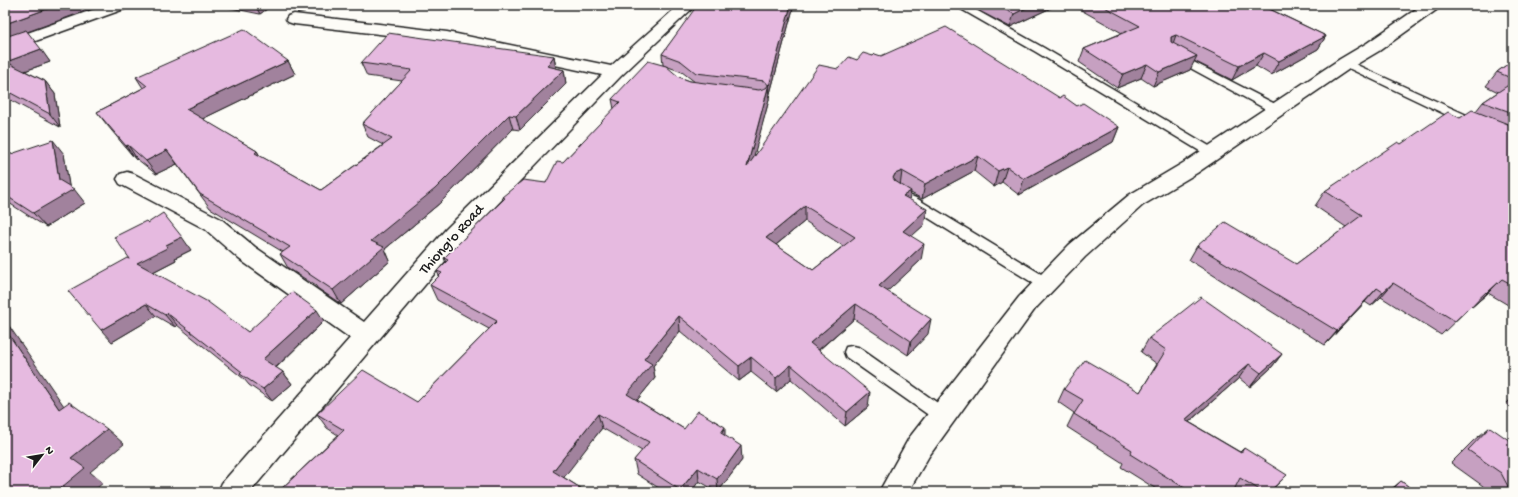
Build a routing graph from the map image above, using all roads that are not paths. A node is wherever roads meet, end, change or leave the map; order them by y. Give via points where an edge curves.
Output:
1 (122, 5) edge
2 (688, 5) edge
3 (959, 5) edge
4 (1433, 5) edge
5 (294, 19) dead end
6 (5, 47) edge
7 (1171, 53) edge
8 (1346, 63) junction
9 (627, 67) junction
10 (1277, 110) junction
11 (1492, 130) edge
12 (1212, 153) junction
13 (127, 179) dead end
14 (899, 193) edge
15 (1046, 284) junction
16 (367, 337) junction
17 (852, 352) dead end
18 (943, 416) junction
19 (232, 492) edge
20 (894, 492) edge

1 - 6 street
2 - 9 street, Thiong'o Road
3 - 12 lane via 1040,50
4 - 8 street
5 - 9 street via 447,37
7 - 10 lane
8 - 10 street
8 - 11 lane
9 - 16 street, Thiong'o Road via 454,235
10 - 12 street
12 - 15 street via 1136,200 1077,251
13 - 16 street via 213,224 247,253
14 - 15 lane
15 - 18 street via 1027,303
16 - 19 street, Thiong'o Road
17 - 18 lane
18 - 20 street via 920,447

